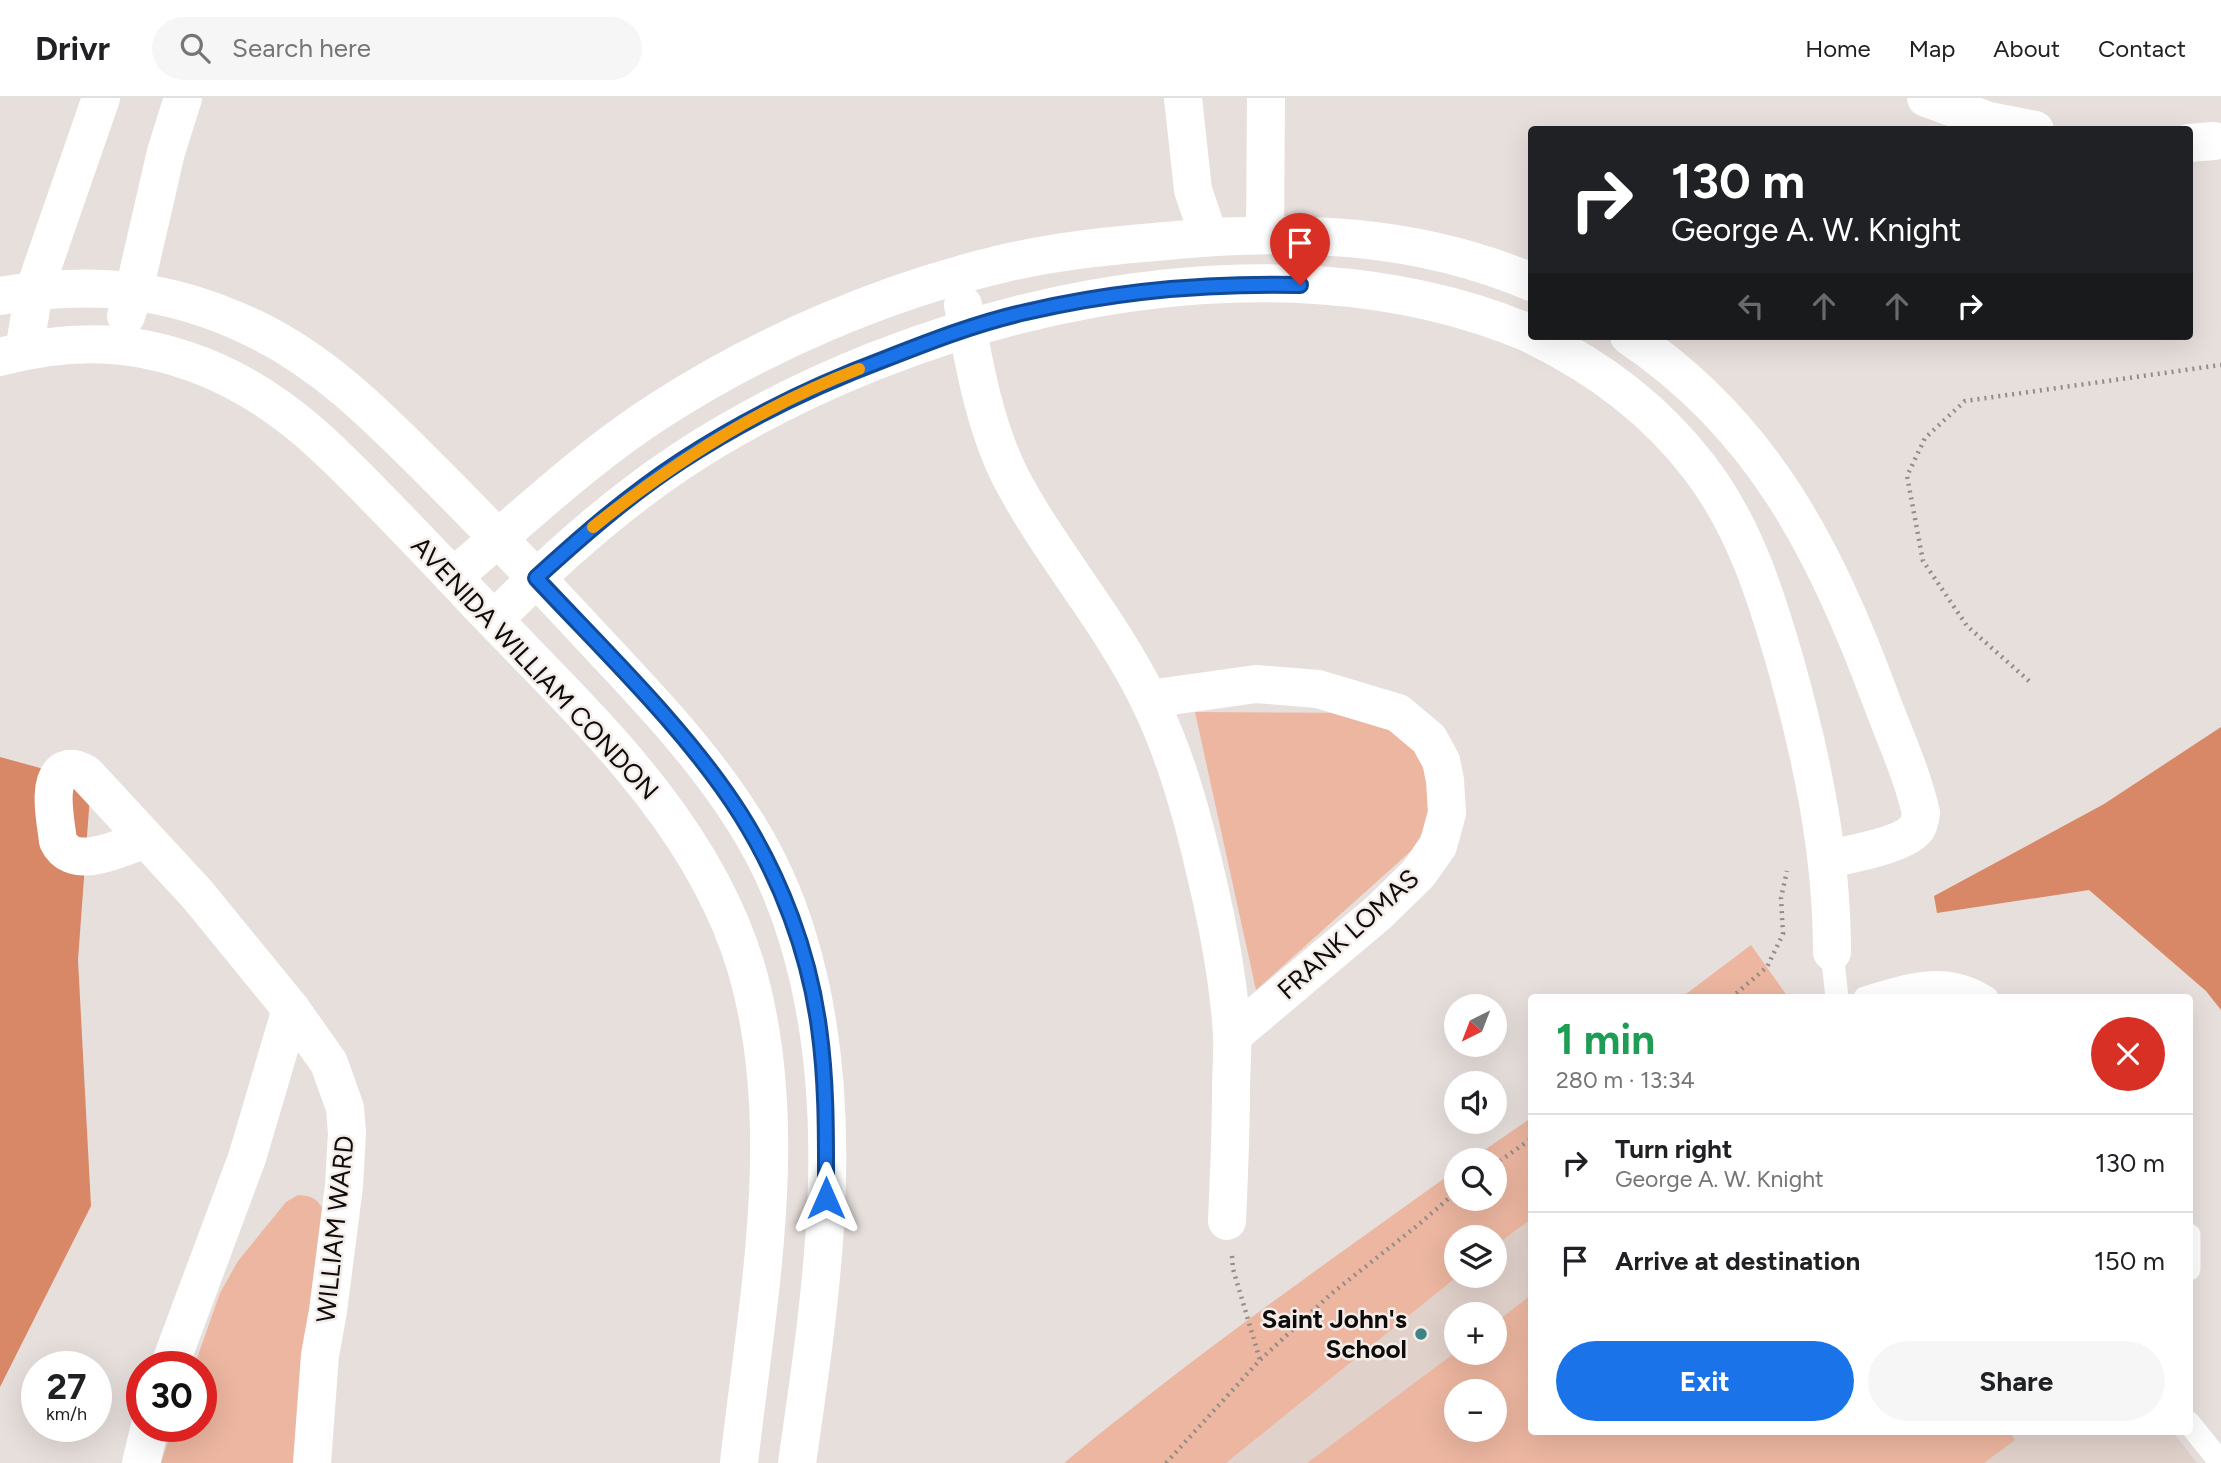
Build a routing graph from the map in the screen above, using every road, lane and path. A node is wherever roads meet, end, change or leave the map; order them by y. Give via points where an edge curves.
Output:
1 (101, 98) edge
2 (183, 98) edge
3 (1183, 98) edge
4 (1266, 98) edge
5 (1926, 98) edge
6 (2015, 126) edge
7 (1265, 234) junction
8 (1209, 237) junction
9 (957, 275) junction
10 (1528, 281) edge
11 (134, 290) junction
12 (17, 294) edge
13 (967, 329) junction
14 (1528, 333) edge
15 (1542, 340) edge
16 (1634, 340) edge
17 (117, 344) junction
18 (12, 354) edge
19 (2221, 365) edge
20 (499, 538) junction
21 (453, 577) junction
22 (536, 578) junction
23 (494, 620) junction
24 (2029, 681) dead end
25 (1149, 699) junction
26 (146, 839) dead end
27 (1808, 859) junction
28 (1832, 951) joint
29 (1736, 994) edge
30 (1837, 994) edge
31 (1878, 994) edge
32 (1979, 994) edge
33 (291, 1009) junction
34 (1232, 1036) junction
35 (1528, 1141) edge
36 (1507, 1156) edge
37 (1444, 1202) edge
38 (1227, 1220) joint
39 (175, 1351) edge
40 (1260, 1360) junction
41 (2193, 1428) edge
42 (146, 1442) edge
43 (141, 1463) edge
44 (312, 1463) edge
45 (739, 1463) edge
46 (797, 1463) edge
47 (1166, 1463) edge
48 (2221, 1463) edge

1 - 12 street
2 - 11 street
3 - 8 street via 1193,190
4 - 7 street
5 - 6 street
7 - 8 street
7 - 10 street via 1388,241 1464,258
8 - 9 street via 1051,254
9 - 13 street
9 - 20 street via 831,321 716,376 606,447
11 - 12 street via 81,288
11 - 17 street
11 - 20 street via 217,312 297,352 370,410
12 - 18 street
13 - 14 street via 1083,300 1251,284 1397,294 1452,306
13 - 22 street via 843,375 734,429 631,497
13 - 25 street via 993,439 1010,477 1122,649
15 - 27 street via 1635,400 1671,433 1725,505 1766,598 1798,708 1811,764
16 - 27 street via 1716,407 1762,461 1811,538 1855,630 1921,813 1910,834 1880,847
17 - 18 street, AVENIDA WILLIAM CONDON via 71,344
17 - 21 street, AVENIDA WILLIAM CONDON via 192,363 264,397 328,447
19 - 24 path via 1965,401 1925,438 1907,476 1923,561 1967,626
20 - 21 street
20 - 22 street
21 - 23 street, AVENIDA WILLIAM CONDON
22 - 23 street
22 - 46 street via 720,785 763,852 798,936 819,1025 827,1134 822,1271
23 - 45 street, AVENIDA WILLIAM CONDON via 607,739 664,808 704,870 745,964 764,1051 768,1214
25 - 34 street via 1192,816 1216,916
25 - 34 street, FRANK LOMAS via 1256,684 1318,689 1398,713 1429,739 1441,761 1447,813 1438,846 1418,874
26 - 33 street, WILLIAM WARD
27 - 28 street via 1831,895
27 - 29 path via 1781,898 1783,934 1767,967
28 - 30 lane
31 - 32 lane via 1937,981
33 - 39 street via 247,1158
33 - 44 street, WILLIAM WARD via 329,1063 345,1108 347,1133
34 - 38 street
35 - 36 path
37 - 40 path via 1331,1294
38 - 40 path via 1233,1269
40 - 47 path
41 - 48 lane
42 - 43 street

